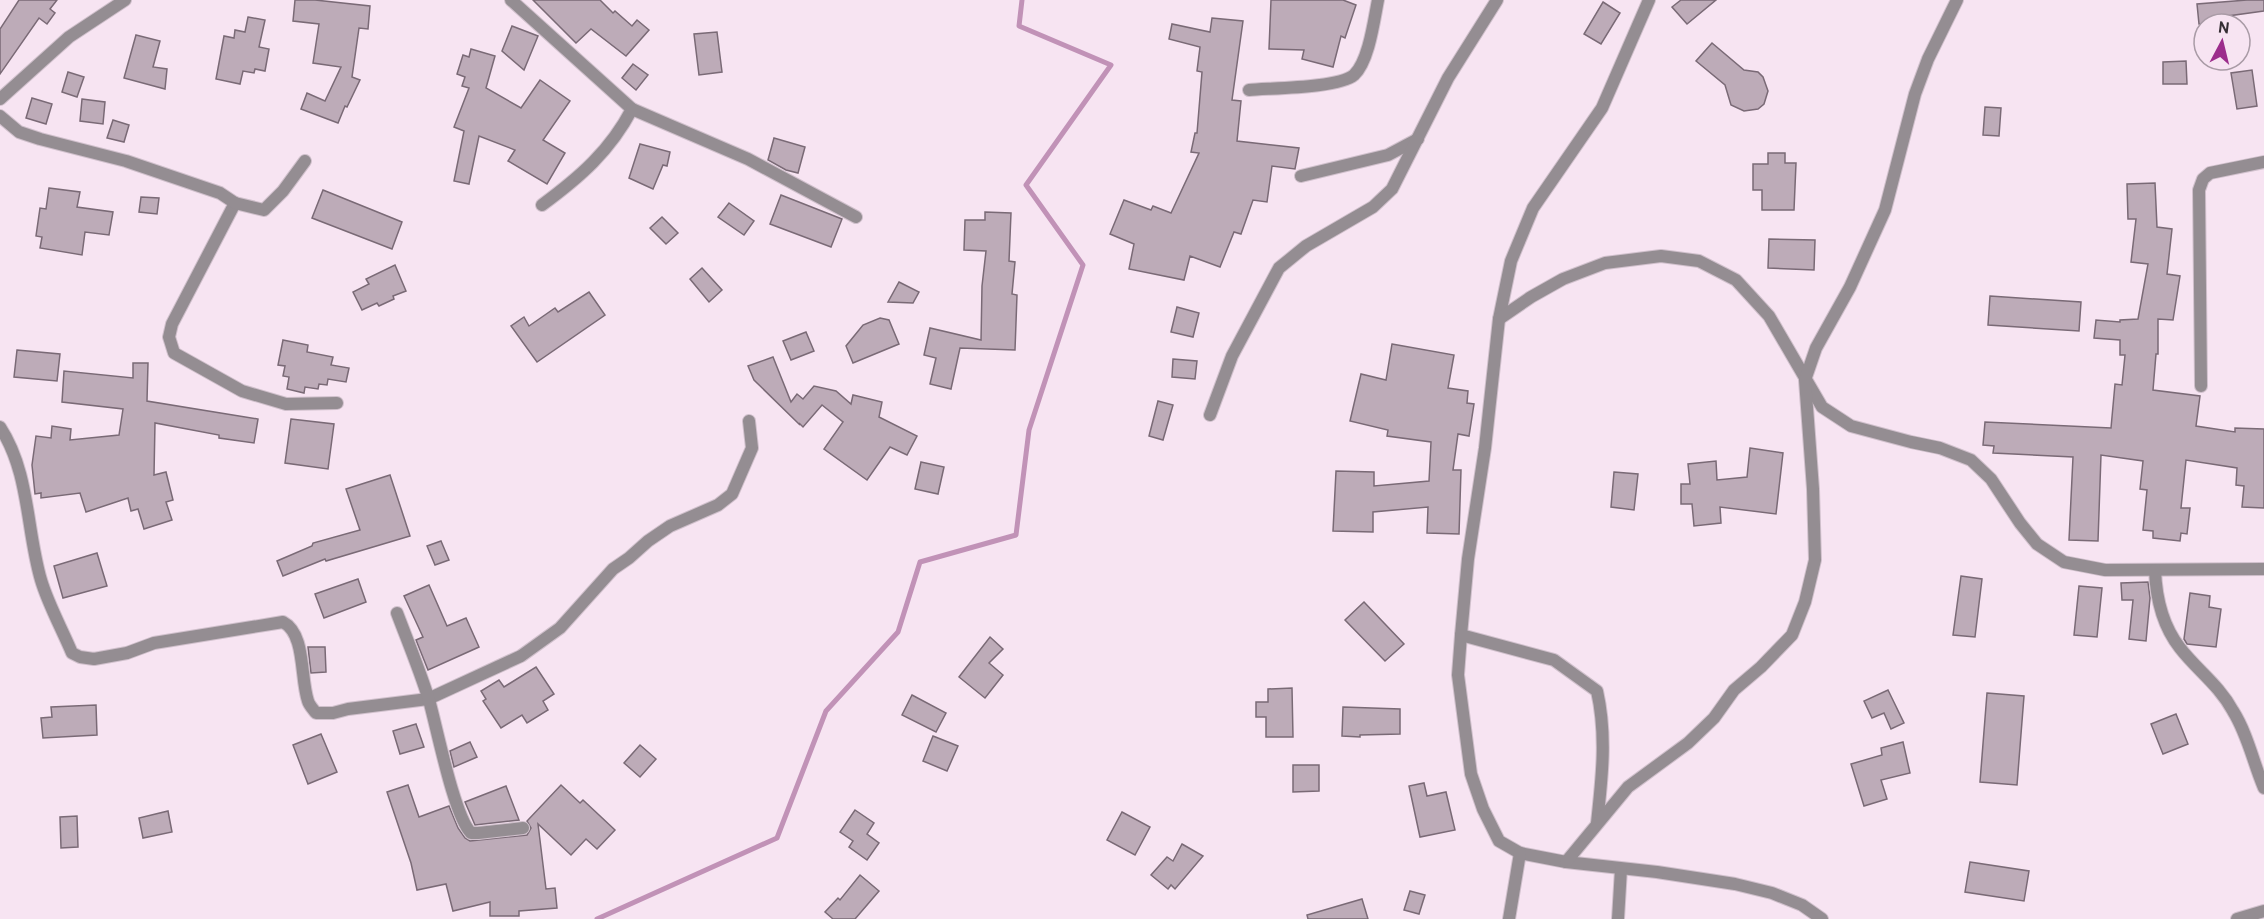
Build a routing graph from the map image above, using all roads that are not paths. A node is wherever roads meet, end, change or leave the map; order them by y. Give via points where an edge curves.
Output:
1 (125, 0) edge
2 (511, 0) edge
3 (1378, 0) edge
4 (1497, 0) edge
5 (1649, 0) edge
6 (1957, 0) edge
7 (1249, 90) dead end
8 (0, 99) edge
9 (632, 110) junction
10 (0, 116) edge
11 (1418, 139) junction
12 (304, 161) dead end
13 (2264, 162) edge
14 (1301, 176) dead end
15 (235, 203) junction
16 (542, 205) dead end
17 (855, 217) dead end
18 (1499, 319) junction
19 (1804, 380) junction
20 (2201, 386) dead end
21 (337, 403) dead end
22 (1210, 415) dead end
23 (748, 421) dead end
24 (0, 428) edge
25 (2264, 569) edge
26 (2155, 570) junction
27 (397, 613) dead end
28 (1461, 635) junction
29 (428, 699) junction
30 (2264, 788) edge
31 (1597, 823) junction
32 (523, 828) dead end
33 (1520, 853) junction
34 (1566, 862) junction
35 (1621, 868) junction
36 (2264, 911) edge
37 (1509, 919) edge
38 (1618, 919) edge
39 (1822, 919) edge
40 (2237, 919) edge

1 - 8 street via 69,37
2 - 9 street
3 - 7 street via 1365,57 1354,75 1337,82
4 - 11 street via 1448,78
5 - 18 street via 1602,108 1533,208 1511,261
6 - 19 street via 1915,94 1885,210
9 - 16 street via 603,153
9 - 17 street via 748,159
10 - 15 street via 19,132 40,140 126,161 220,193
11 - 14 street via 1388,154
11 - 22 street via 1392,189 1373,207 1306,246 1279,268 1232,356
12 - 15 street via 264,210
13 - 20 street via 2210,173 2199,190
15 - 21 street via 172,324 169,338 174,353 242,391 286,404
18 - 19 street via 1563,279 1605,262 1661,256 1700,261 1736,280 1769,316
18 - 28 street
19 - 26 street via 1822,407 1851,426 1940,448 1971,460 1991,479 2037,544 2064,562 2105,570
19 - 31 street via 1815,560 1792,635 1734,690 1714,718 1628,788
23 - 29 street via 752,448 732,494 648,541 613,569 560,628 521,656
24 - 29 street via 17,462 41,580 72,653 94,659 154,643 283,622 297,636 308,703 316,713
25 - 26 street
26 - 30 street via 2164,620 2180,648 2215,683 2232,709 2249,742
27 - 29 street
28 - 31 street via 1554,660 1597,691 1603,718
28 - 33 street via 1458,675 1472,774 1499,842
29 - 32 street via 466,829 478,833
31 - 34 street
33 - 34 street
33 - 37 street
34 - 35 street
35 - 38 street
35 - 39 street via 1772,893 1802,905
36 - 40 street

